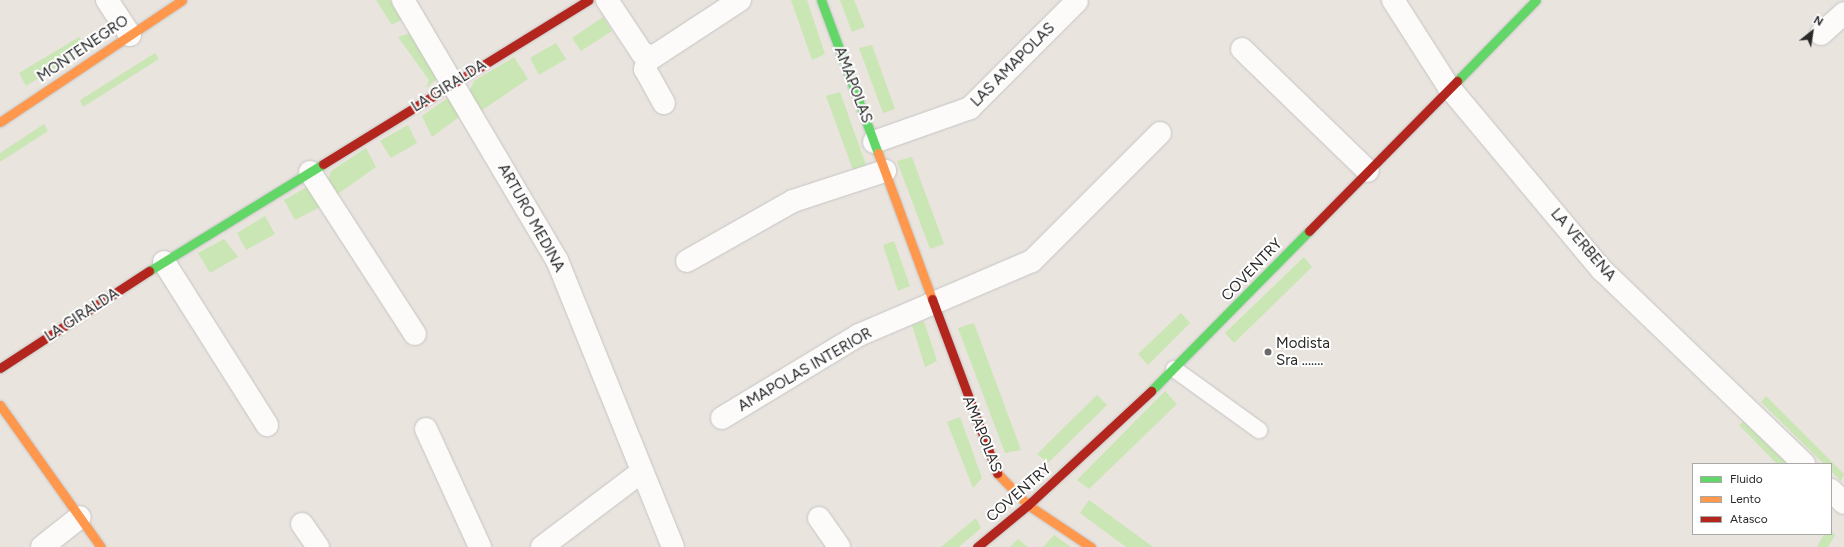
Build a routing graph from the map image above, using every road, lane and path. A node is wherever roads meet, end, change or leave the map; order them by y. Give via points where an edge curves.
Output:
1 (107, 0) edge
2 (182, 0) edge
3 (402, 0) edge
4 (589, 0) edge
5 (606, 0) edge
6 (740, 0) edge
7 (821, 0) edge
8 (1393, 0) edge
9 (1536, 0) edge
10 (1077, 1) edge
11 (1844, 13) edge
12 (1821, 34) dead end
13 (130, 35) junction
14 (1242, 49) dead end
15 (649, 56) junction
16 (455, 83) junction
17 (1448, 86) junction
18 (664, 103) dead end
19 (0, 122) edge
20 (1160, 133) dead end
21 (874, 142) junction
22 (885, 171) junction
23 (310, 172) junction
24 (1368, 172) junction
25 (687, 261) dead end
26 (164, 262) junction
27 (933, 305) junction
28 (416, 334) dead end
29 (0, 368) edge
30 (1174, 369) junction
31 (0, 405) edge
32 (722, 418) dead end
33 (267, 425) dead end
34 (426, 429) dead end
35 (1259, 430) dead end
36 (1803, 463) edge
37 (641, 472) junction
38 (1832, 491) edge
39 (1844, 503) edge
40 (1028, 505) junction
41 (80, 517) junction
42 (819, 518) dead end
43 (302, 524) dead end
44 (42, 547) edge
45 (101, 547) edge
46 (318, 547) edge
47 (480, 547) edge
48 (542, 547) edge
49 (673, 547) edge
50 (839, 547) edge
51 (977, 547) edge
52 (1091, 547) edge

1 - 13 street
2 - 13 street, MONTENEGRO
3 - 16 street, ARTURO MEDINA
4 - 16 street, LA GIRALDA
5 - 15 street via 642,53
6 - 15 street via 653,57
7 - 21 street, AMAPOLAS
8 - 17 street, LA VERBENA
9 - 17 street, COVENTRY
10 - 21 street, LAS AMAPOLAS via 970,108
11 - 12 street
13 - 19 street, MONTENEGRO
14 - 24 street
15 - 18 street via 645,69
16 - 23 street, LA GIRALDA
16 - 37 street, ARTURO MEDINA via 557,260
17 - 24 street, COVENTRY
17 - 36 street, LA VERBENA via 1602,270
20 - 27 street via 1032,261
21 - 22 street, AMAPOLAS
22 - 25 street via 793,202
22 - 27 street, AMAPOLAS
23 - 26 street, LA GIRALDA
23 - 28 street
24 - 30 street, COVENTRY
26 - 29 street, LA GIRALDA
26 - 33 street
27 - 32 street, AMAPOLAS INTERIOR via 859,335
27 - 40 street, AMAPOLAS via 995,471
30 - 35 lane
30 - 40 street, COVENTRY
31 - 41 street
34 - 47 street
37 - 48 street
37 - 49 street, ARTURO MEDINA
38 - 39 street
40 - 51 street, COVENTRY
40 - 52 street, AMAPOLAS
41 - 44 street
41 - 45 street
42 - 50 street
43 - 46 street

